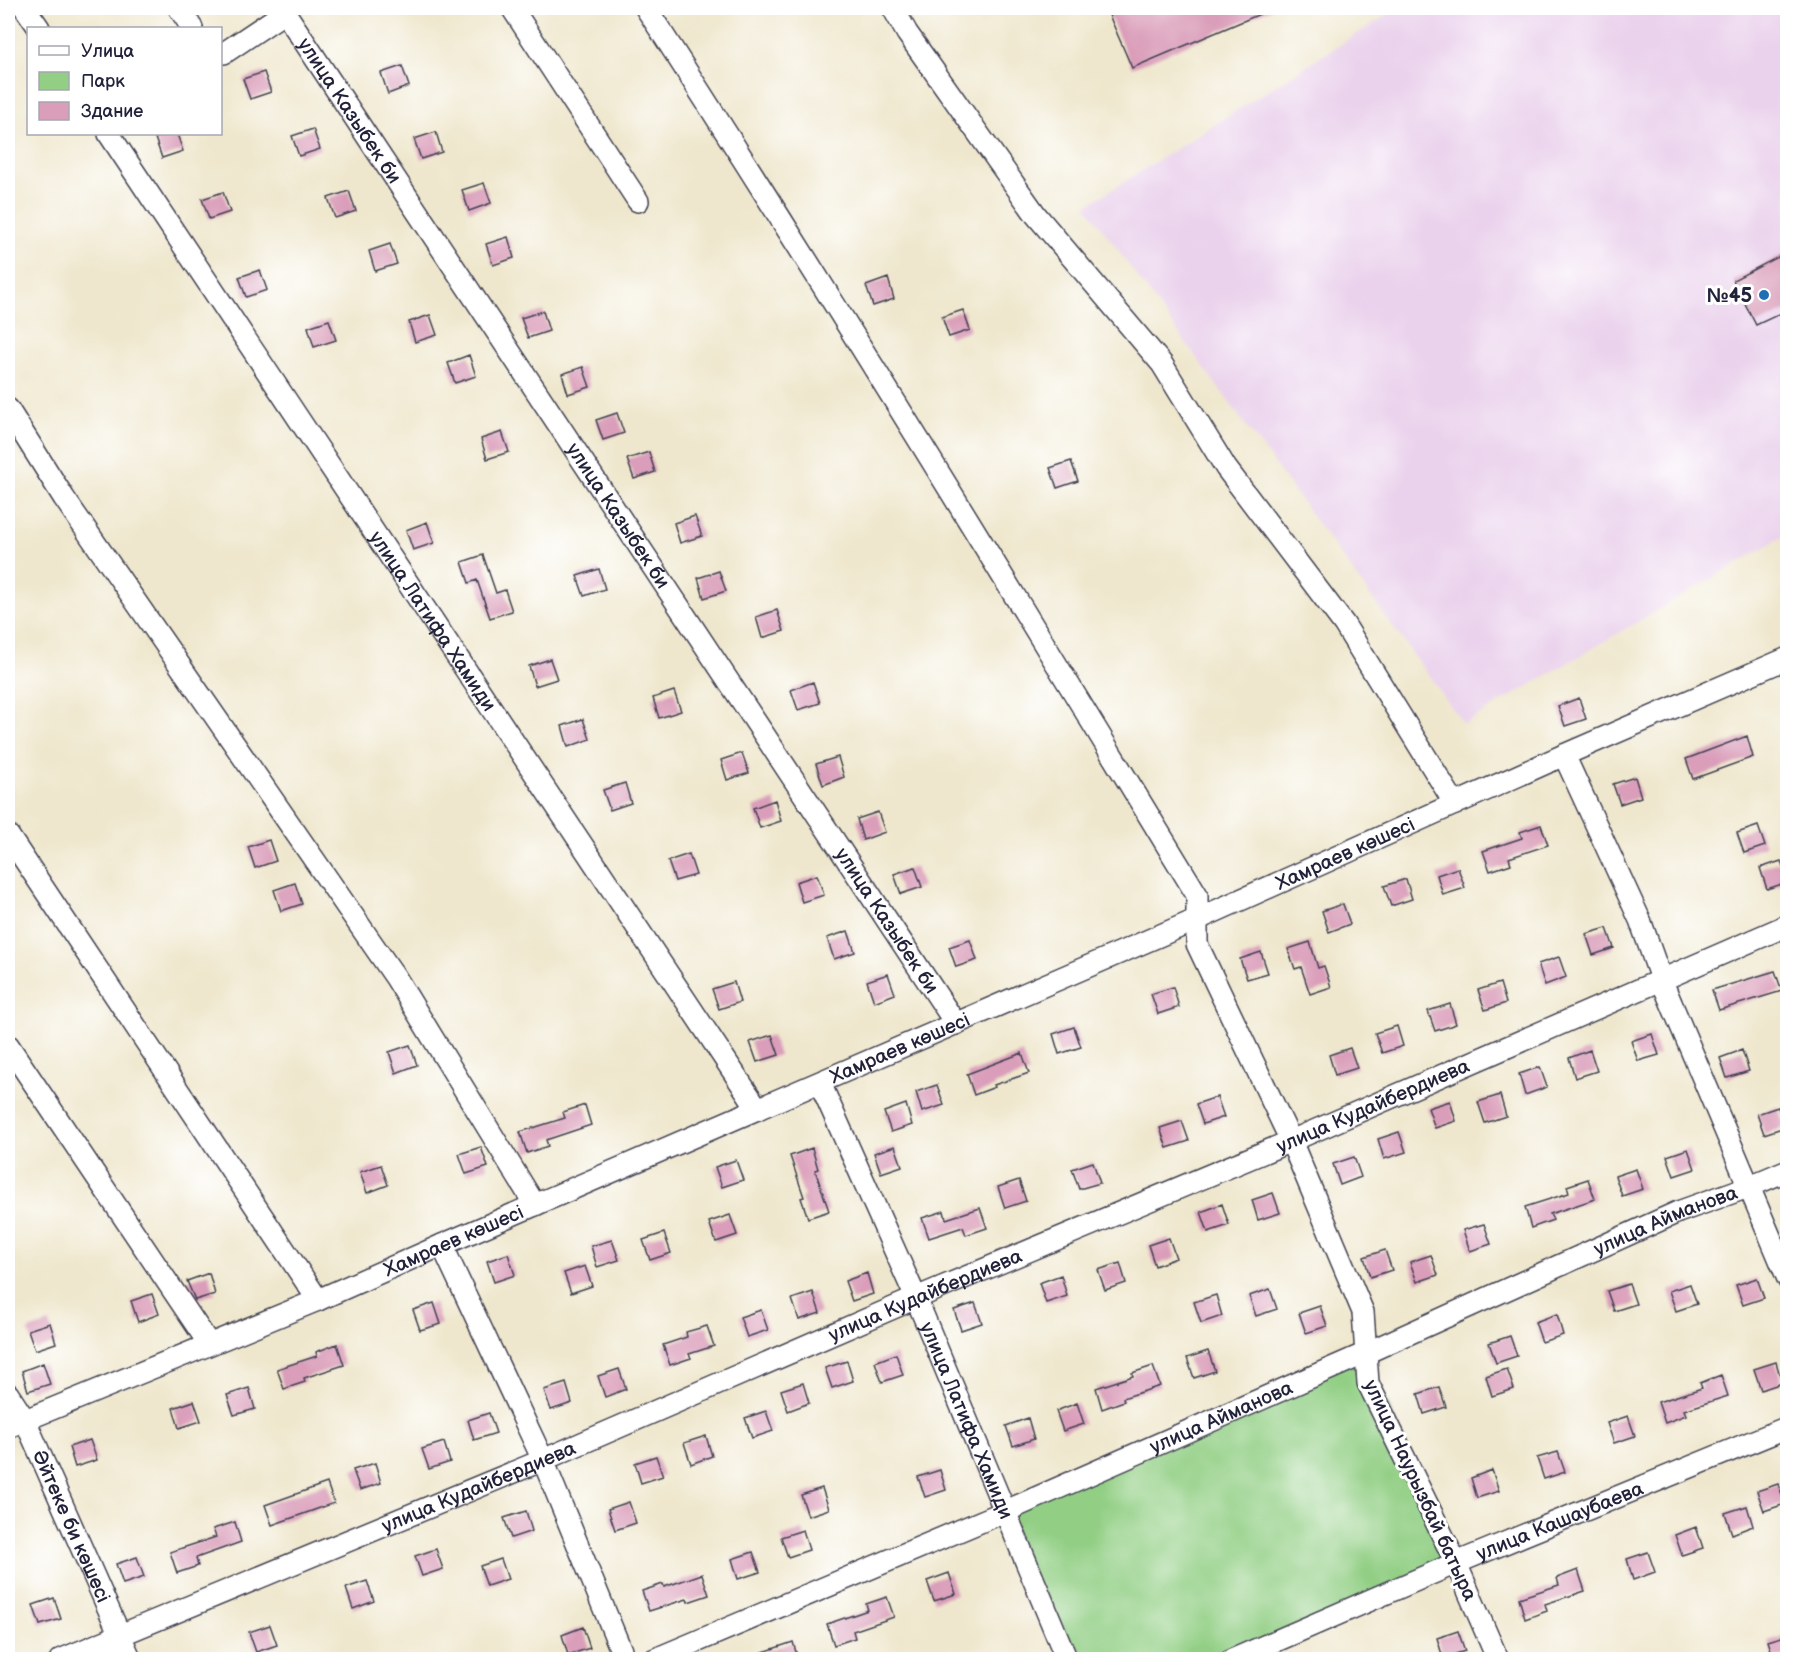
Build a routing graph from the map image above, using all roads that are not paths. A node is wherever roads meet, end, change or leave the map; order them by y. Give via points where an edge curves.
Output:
1 (25, 8) edge
2 (179, 8) edge
3 (512, 8) edge
4 (646, 8) edge
5 (893, 8) edge
6 (283, 10) edge
7 (38, 27) edge
8 (191, 27) edge
9 (222, 53) edge
10 (110, 135) edge
11 (638, 201) dead end
12 (8, 409) edge
13 (1788, 658) edge
14 (1564, 755) junction
15 (1455, 804) junction
16 (8, 835) edge
17 (1198, 919) junction
18 (1788, 925) edge
19 (1661, 979) junction
20 (956, 1024) junction
21 (8, 1045) edge
22 (820, 1083) junction
23 (758, 1109) junction
24 (1291, 1141) junction
25 (1788, 1170) edge
26 (1748, 1187) junction
27 (535, 1205) junction
28 (442, 1245) junction
29 (1788, 1279) edge
30 (916, 1298) junction
31 (318, 1300) junction
32 (209, 1344) junction
33 (1366, 1353) junction
34 (8, 1394) edge
35 (16, 1424) edge
36 (1788, 1427) edge
37 (543, 1460) junction
38 (1006, 1511) junction
39 (1456, 1563) junction
40 (120, 1634) junction
41 (60, 1659) edge
42 (131, 1659) edge
43 (625, 1659) edge
44 (654, 1659) edge
45 (1067, 1659) edge
46 (1232, 1659) edge
47 (1498, 1659) edge

1 - 7 street
2 - 8 street
3 - 11 street
4 - 17 street, улица Наурызбай батыра via 735,144 1197,895
5 - 15 street via 1036,215 1162,364 1226,468 1344,624
6 - 9 street
6 - 20 street, улица Казыбек би
10 - 23 street, улица Латифа Хамиди
12 - 27 street via 64,498 396,978
13 - 14 street, Хамраев көшесі
14 - 15 street, Хамраев көшесі
14 - 19 street via 1640,920
15 - 17 street, Хамраев көшесі
16 - 31 street
17 - 20 street, Хамраев көшесі
17 - 24 street, улица Наурызбай батыра via 1197,944
18 - 19 street, улица Кудайбердиева
19 - 24 street, улица Кудайбердиева
19 - 26 street
20 - 22 street, Хамраев көшесі
21 - 32 street
22 - 23 street, Хамраев көшесі
22 - 30 street, улица Латифа Хамиди
23 - 27 street, Хамраев көшесі
24 - 30 street, улица Кудайбердиева
24 - 33 street, улица Наурызбай батыра via 1363,1312
25 - 26 street, улица Айманова
26 - 29 street
26 - 33 street, улица Айманова via 1678,1212
27 - 28 street, Хамраев көшесі
28 - 31 street, Хамраев көшесі
28 - 37 street
30 - 37 street, улица Кудайбердиева
30 - 38 street, улица Латифа Хамиди
31 - 32 street, Хамраев көшесі
32 - 35 street, Хамраев көшесі
33 - 38 street, улица Айманова
33 - 39 street, улица Наурызбай батыра via 1368,1383
34 - 35 street, Әйтеке би көшесі
35 - 40 street, Әйтеке би көшесі
36 - 39 street, улица Кашаубаева
37 - 40 street, улица Кудайбердиева
37 - 43 street
38 - 44 street, улица Айманова
38 - 45 street, улица Латифа Хамиди
39 - 46 street, улица Кашаубаева
39 - 47 street, улица Наурызбай батыра
40 - 41 street, улица Кудайбердиева
40 - 42 street, Әйтеке би көшесі

